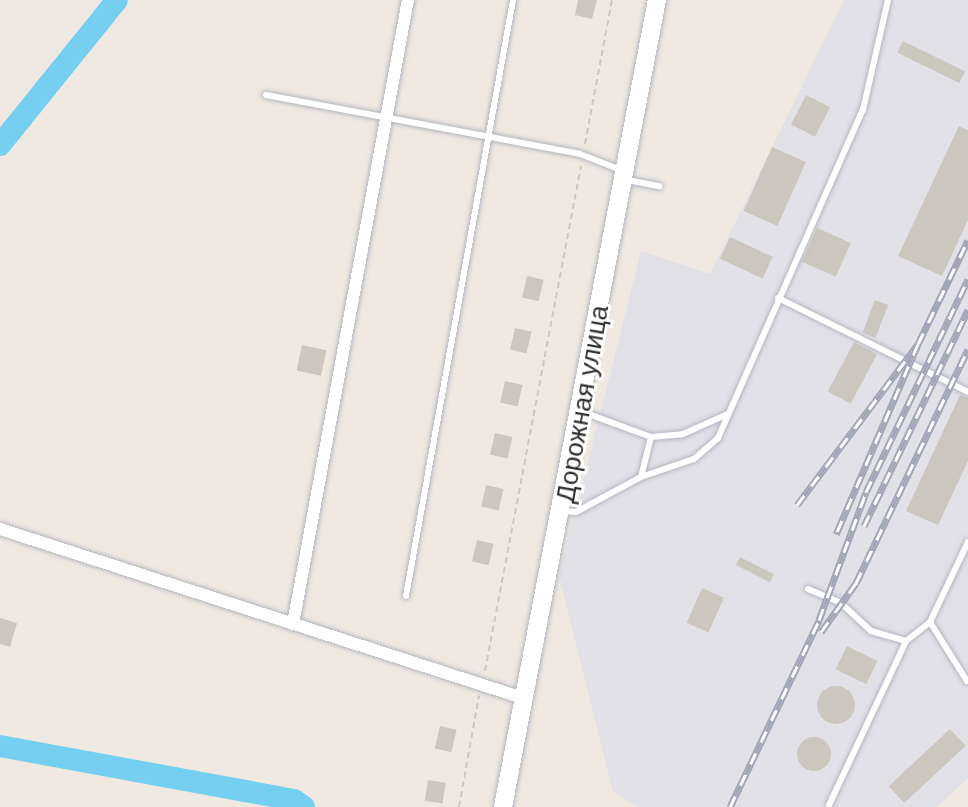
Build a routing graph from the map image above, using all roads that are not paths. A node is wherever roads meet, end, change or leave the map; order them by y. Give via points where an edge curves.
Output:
1 (408, 0) edge
2 (513, 0) edge
3 (657, 0) edge
4 (888, 0) edge
5 (266, 95) dead end
6 (386, 118) junction
7 (490, 136) junction
8 (624, 175) junction
9 (659, 186) dead end
10 (778, 298) junction
11 (968, 392) edge
12 (582, 412) junction
13 (728, 414) junction
14 (651, 437) junction
15 (641, 477) junction
16 (563, 511) junction
17 (0, 529) edge
18 (968, 542) edge
19 (808, 589) dead end
20 (406, 596) dead end
21 (930, 622) junction
22 (293, 624) junction
23 (906, 641) junction
24 (967, 681) edge
25 (523, 698) junction
26 (829, 805) edge
27 (503, 807) edge

1 - 6 street
2 - 7 lane
3 - 8 street, Дорожная улица
4 - 10 lane via 863,110
5 - 6 lane
6 - 7 lane
6 - 22 street
7 - 8 lane via 583,155
7 - 20 lane
8 - 9 lane
8 - 12 street, Дорожная улица
10 - 11 lane
10 - 13 lane
12 - 14 lane
12 - 16 street, Дорожная улица
13 - 14 lane via 683,434
13 - 15 lane via 709,452
14 - 15 lane
15 - 16 lane via 576,512
16 - 25 street, Дорожная улица
17 - 22 street
18 - 21 lane
19 - 23 lane via 841,603 871,631
21 - 23 lane
21 - 24 lane
22 - 25 street
23 - 26 lane
25 - 27 street, Дорожная улица

